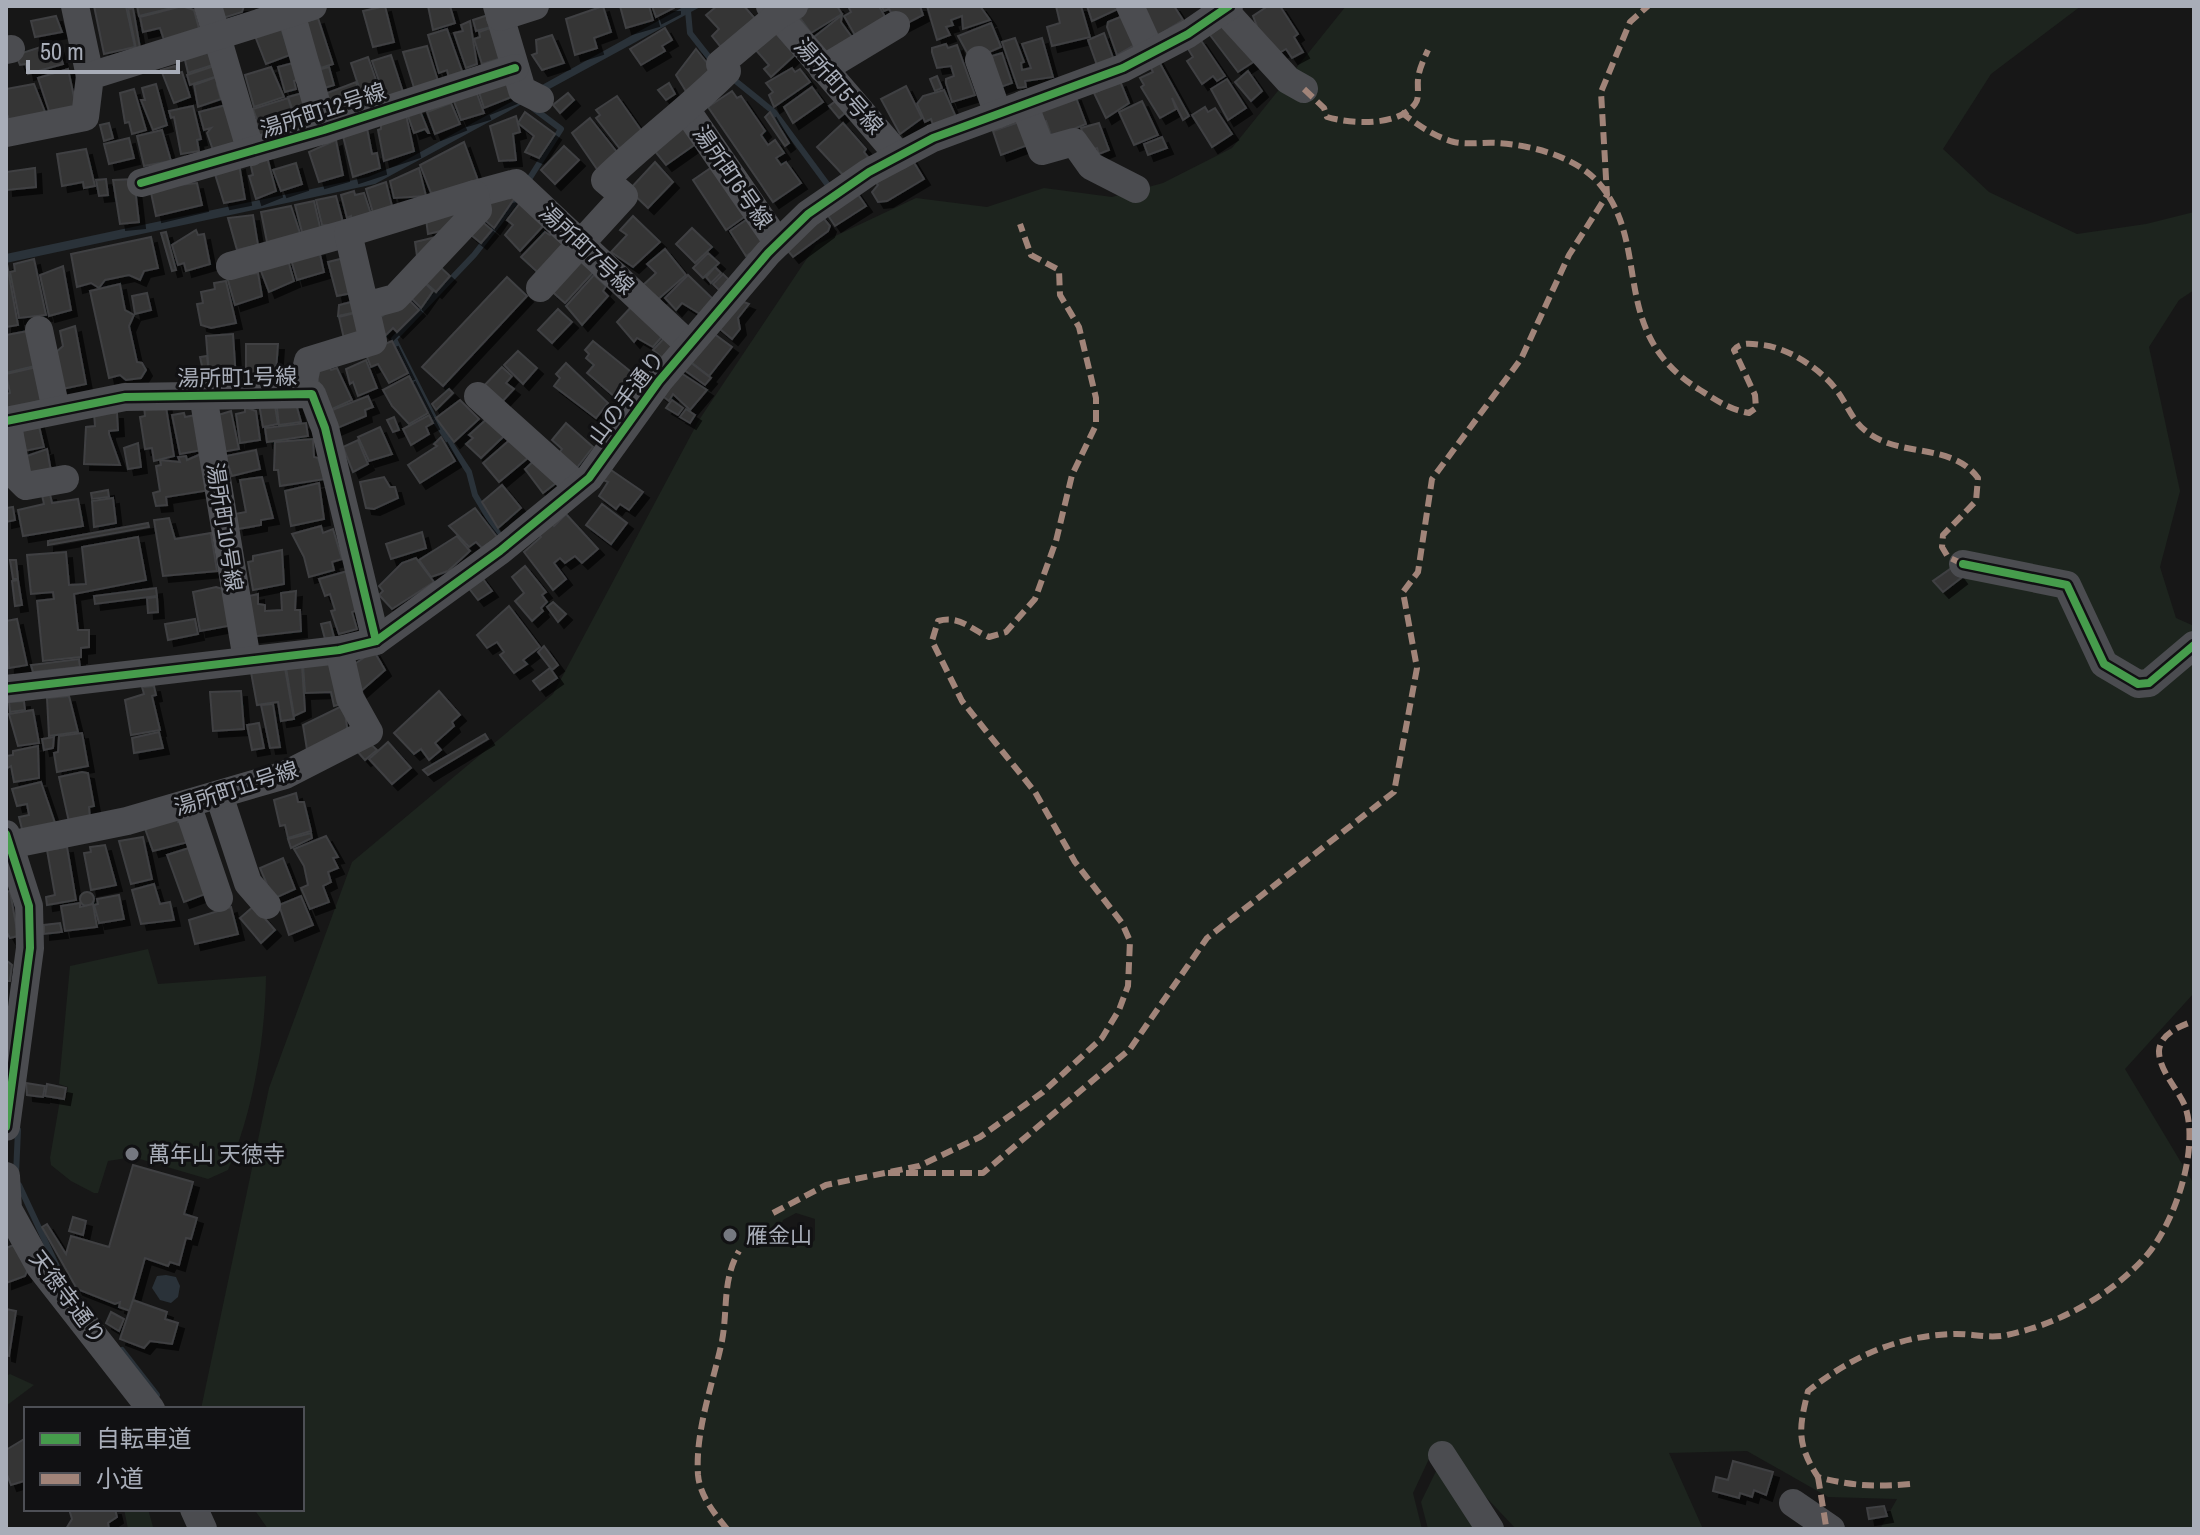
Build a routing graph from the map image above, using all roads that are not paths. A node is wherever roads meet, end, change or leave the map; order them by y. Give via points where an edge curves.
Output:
1 (75, 6) edge
2 (208, 6) edge
3 (535, 6) edge
4 (1130, 6) edge
5 (1227, 8) edge
6 (780, 9) edge
7 (302, 10) edge
8 (498, 12) edge
9 (896, 25) dead end
10 (215, 37) junction
11 (1151, 52) junction
12 (979, 60) dead end
13 (823, 69) junction
14 (90, 76) junction
15 (1304, 89) dead end
16 (1011, 109) junction
17 (687, 111) junction
18 (324, 130) junction
19 (6, 133) edge
20 (251, 152) junction
21 (899, 156) junction
22 (141, 183) dead end
23 (1136, 189) dead end
24 (475, 194) junction
25 (348, 233) junction
26 (778, 243) junction
27 (583, 244) junction
28 (230, 266) dead end
29 (540, 288) dead end
30 (365, 306) junction
31 (39, 330) dead end
32 (689, 345) junction
33 (301, 394) junction
34 (203, 395) junction
35 (478, 396) dead end
36 (56, 410) junction
37 (6, 421) edge
38 (65, 479) dead end
39 (578, 486) junction
40 (1963, 564) dead end
41 (376, 641) junction
42 (2194, 645) edge
43 (339, 650) junction
44 (247, 660) junction
45 (6, 689) edge
46 (219, 795) junction
47 (187, 804) junction
48 (8, 840) edge
49 (219, 898) dead end
50 (267, 905) dead end
51 (18, 950) edge
52 (6, 1127) edge
53 (7, 1193) edge
54 (149, 1407) edge
55 (1442, 1455) dead end
56 (1793, 1503) dead end
57 (1490, 1529) edge
58 (1831, 1529) edge

1 - 14 street
2 - 10 street
3 - 8 street
4 - 11 street
5 - 11 street, 山の手通り
5 - 15 street via 1288,80
6 - 13 street, 湯所町5号線
6 - 17 street via 720,64 727,71
7 - 10 street
7 - 18 street
8 - 18 street, 湯所町12号線 via 526,85
9 - 13 street
10 - 14 street
10 - 20 street
11 - 16 street, 山の手通り via 1123,68
12 - 16 street
13 - 21 street, 湯所町5号線
14 - 19 street via 85,117
16 - 21 street, 山の手通り
16 - 23 street via 1042,151 1074,142 1098,171
17 - 26 street, 湯所町6号線
17 - 27 street via 648,138 605,180 624,196
18 - 20 street, 湯所町12号線
20 - 22 street, 湯所町12号線
21 - 26 street, 山の手通り via 808,214
24 - 25 street
24 - 27 street, 湯所町7号線 via 516,183
24 - 30 street via 478,210 395,298
25 - 28 street
25 - 30 street
26 - 32 street, 山の手通り
27 - 29 street
27 - 32 street, 湯所町7号線
30 - 33 street via 373,341 308,361
31 - 36 street
32 - 39 street, 山の手通り
33 - 34 street, 湯所町1号線
33 - 41 street, 湯所町1号線 via 312,394 325,428
34 - 36 street, 湯所町1号線 via 125,397
34 - 44 street, 湯所町10号線
35 - 39 street
36 - 37 street, 湯所町1号線
37 - 38 street via 18,478 26,486
39 - 41 street, 山の手通り via 500,551
40 - 42 street via 2067,585 2104,664 2138,684 2157,678
41 - 43 street, 山の手通り
43 - 44 street, 山の手通り
43 - 46 street, 湯所町11号線 via 350,698 369,732 285,775
44 - 45 street, 山の手通り
46 - 47 street, 湯所町11号線
46 - 50 street via 248,883
47 - 48 street, 湯所町11号線 via 127,821
47 - 49 street
48 - 51 street via 29,906
51 - 52 street
53 - 54 street, 天徳寺通り via 8,1209 42,1282
55 - 57 street
56 - 58 street

